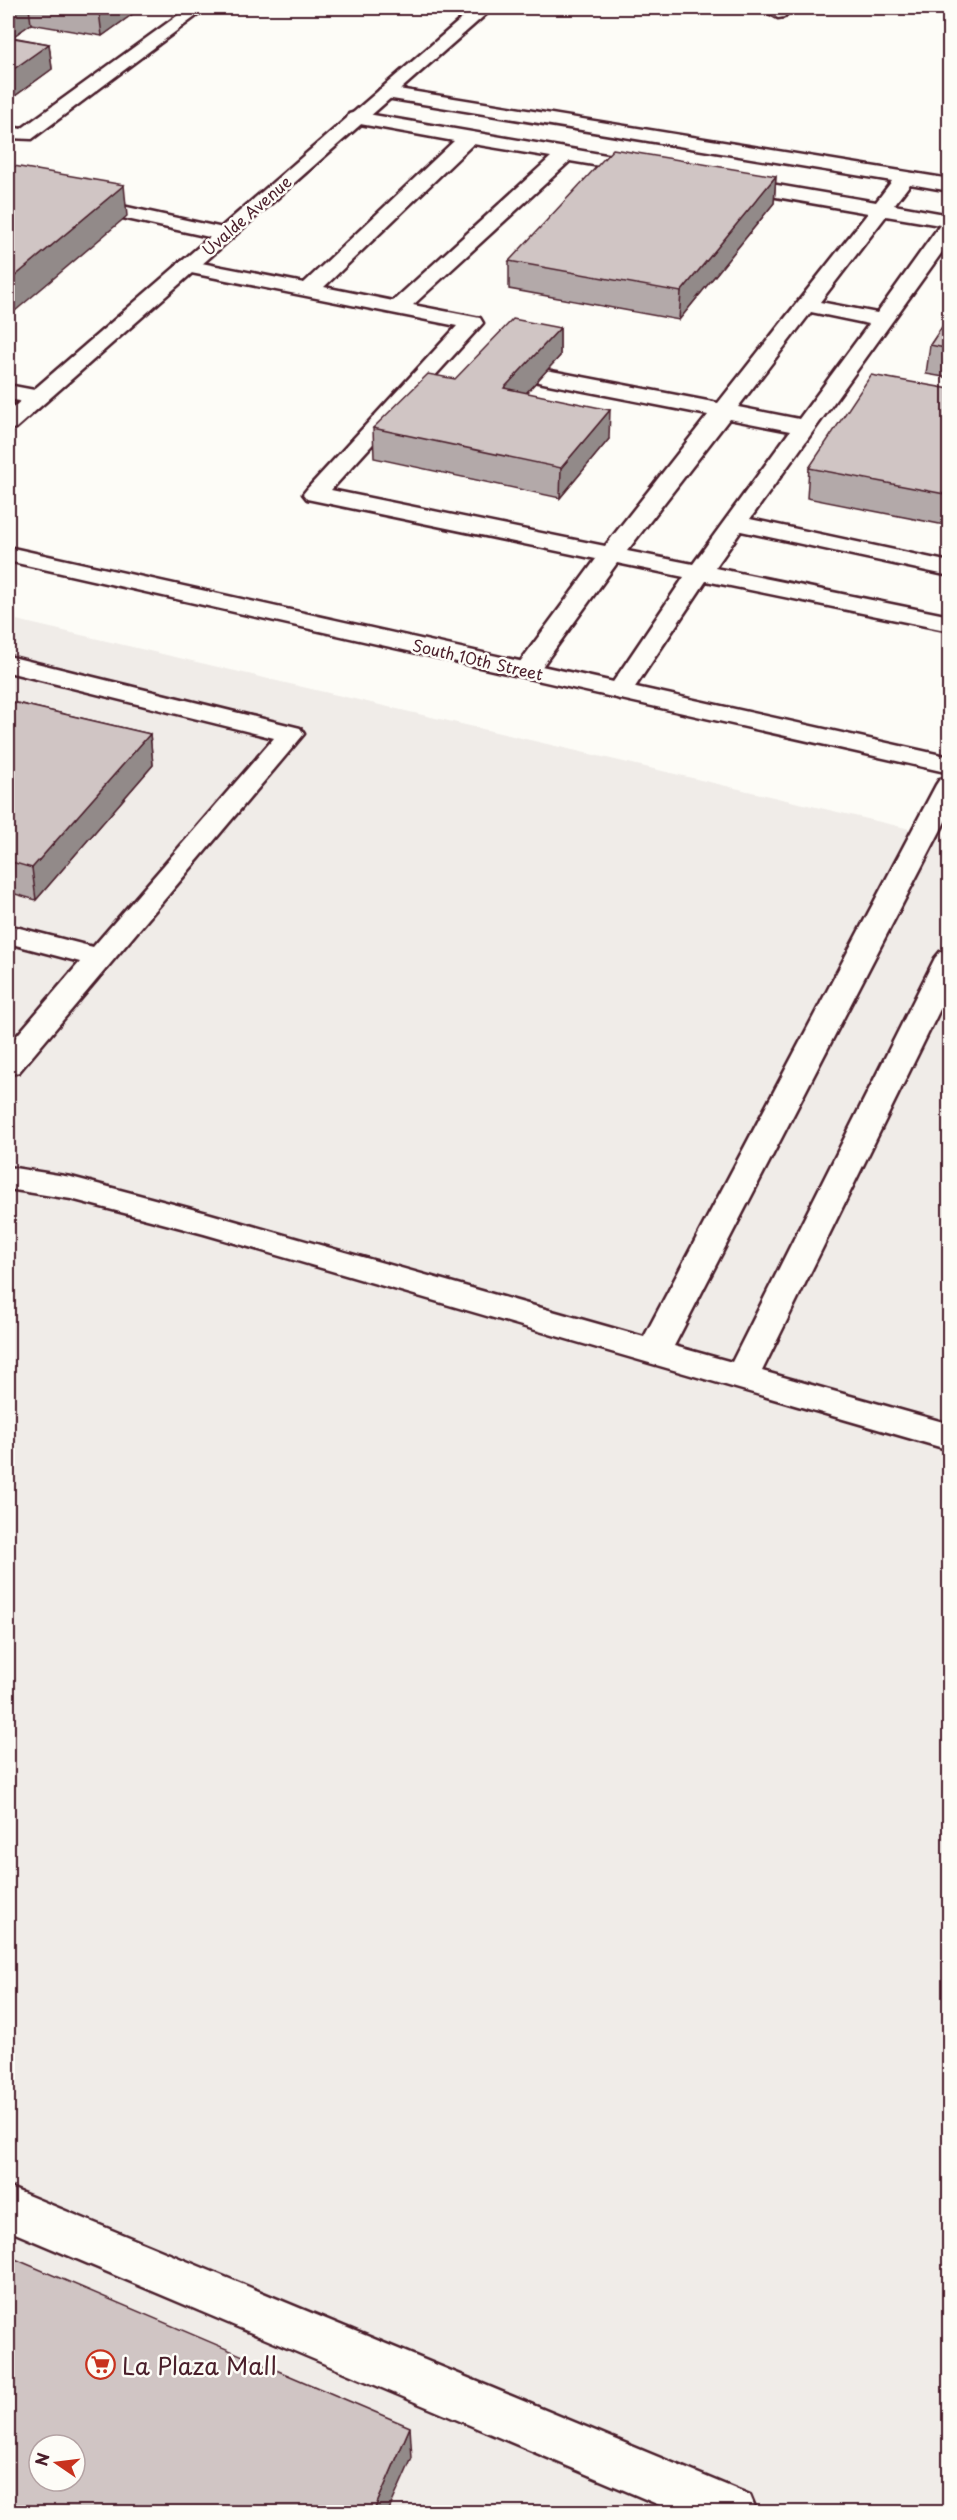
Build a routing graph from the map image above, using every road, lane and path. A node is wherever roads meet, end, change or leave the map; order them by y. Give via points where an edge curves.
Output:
1 (198, 8) edge
2 (484, 8) edge
3 (386, 93) junction
4 (356, 118) junction
5 (577, 124) junction
6 (8, 132) edge
7 (468, 138) junction
8 (734, 150) junction
9 (557, 153) junction
10 (670, 172) edge
11 (905, 178) junction
12 (950, 185) edge
13 (8, 187) edge
14 (881, 209) junction
15 (948, 229) edge
16 (223, 234) junction
17 (186, 266) junction
18 (309, 290) junction
19 (805, 305) junction
20 (397, 308) junction
21 (882, 320) junction
22 (541, 376) edge
23 (8, 392) edge
24 (37, 397) junction
25 (722, 411) junction
26 (8, 423) edge
27 (805, 427) junction
28 (737, 523) junction
29 (8, 554) edge
30 (610, 555) junction
31 (950, 568) edge
32 (699, 573) junction
33 (950, 624) edge
34 (8, 664) edge
35 (527, 670) junction
36 (620, 692) junction
37 (950, 765) edge
38 (950, 785) edge
39 (8, 934) edge
40 (99, 958) junction
41 (950, 958) edge
42 (8, 1065) edge
43 (8, 1178) edge
44 (653, 1353) junction
45 (741, 1378) junction
46 (950, 1437) edge
47 (8, 2208) edge
48 (733, 2512) edge

1 - 6 street via 25,135
2 - 3 street, Uvalde Avenue
3 - 4 street, Uvalde Avenue
3 - 5 street
4 - 7 street
4 - 16 street, Uvalde Avenue
5 - 8 street
5 - 9 street
7 - 9 street
7 - 18 street
8 - 11 street
8 - 14 street via 718,172
9 - 10 street
9 - 20 street via 446,266
11 - 12 street
11 - 14 street
13 - 16 street
14 - 15 street
14 - 19 street
15 - 21 street
16 - 17 street, Uvalde Avenue
17 - 18 street
17 - 24 street, Uvalde Avenue
18 - 20 street
19 - 21 street
19 - 25 street
20 - 30 street via 472,322 451,358 315,494
21 - 27 street
22 - 25 street
23 - 24 street
24 - 26 street, Uvalde Avenue
25 - 27 street
25 - 30 street
27 - 28 street
28 - 31 street
28 - 32 street
29 - 35 street, South 10th Street
30 - 32 street
30 - 35 street
32 - 33 street
32 - 36 street
34 - 40 street via 291,734
35 - 36 street, South 10th Street
36 - 37 street, South 10th Street
38 - 44 street
39 - 40 street
40 - 42 street
41 - 45 street
43 - 44 street via 71,1188 207,1224
44 - 45 street
45 - 46 street
47 - 48 street

